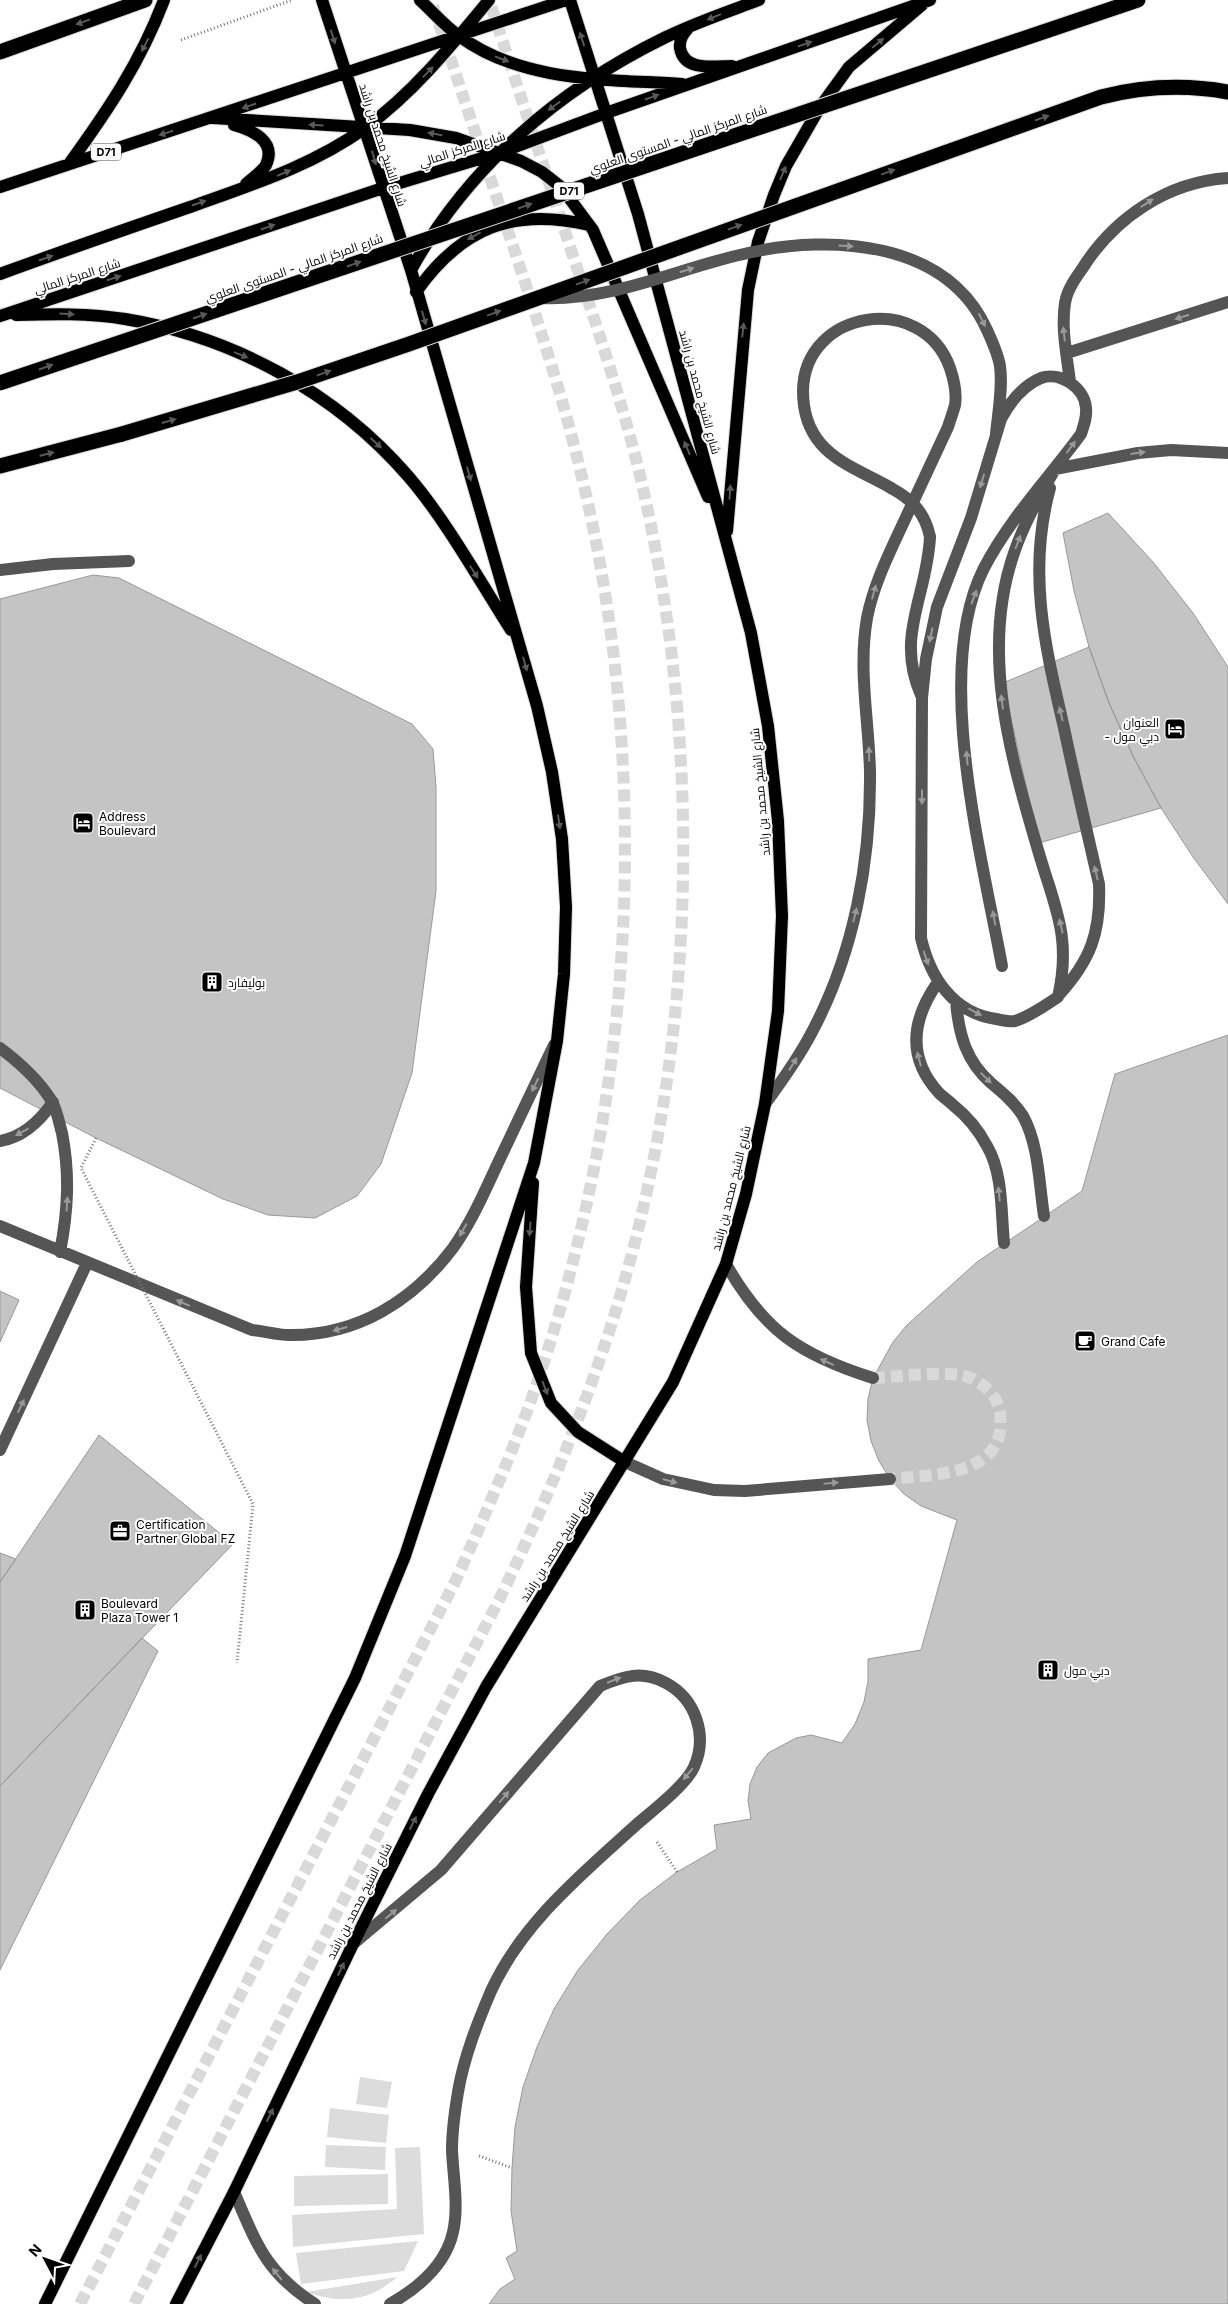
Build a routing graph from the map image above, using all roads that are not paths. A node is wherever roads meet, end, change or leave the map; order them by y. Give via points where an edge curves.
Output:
1 (145, 0) edge
2 (164, 0) edge
3 (322, 0) edge
4 (420, 0) edge
5 (489, 0) edge
6 (568, 0) edge
7 (759, 0) edge
8 (929, 0) edge
9 (1138, 0) edge
10 (689, 27) junction
11 (459, 36) junction
12 (0, 52) edge
13 (744, 66) junction
14 (345, 74) junction
15 (594, 78) junction
16 (688, 84) junction
17 (1228, 92) edge
18 (606, 113) junction
19 (213, 118) junction
20 (365, 128) junction
21 (498, 153) junction
22 (69, 164) junction
23 (1228, 178) edge
24 (0, 187) edge
25 (383, 188) junction
26 (238, 190) junction
27 (589, 225) junction
28 (410, 270) junction
29 (0, 274) edge
30 (416, 292) junction
31 (537, 298) junction
32 (1228, 302) edge
33 (0, 316) edge
34 (1067, 353) junction
35 (1070, 382) junction
36 (0, 384) edge
37 (996, 434) junction
38 (1228, 453) edge
39 (0, 466) edge
40 (1055, 469) junction
41 (727, 541) junction
42 (129, 561) dead end
43 (0, 570) edge
44 (519, 642) junction
45 (922, 698) junction
46 (1002, 966) dead end
47 (938, 982) junction
48 (1058, 996) junction
49 (956, 1002) junction
50 (556, 1041) junction
51 (0, 1048) edge
52 (52, 1102) junction
53 (765, 1104) junction
54 (0, 1141) edge
55 (534, 1163) junction
56 (1044, 1216) dead end
57 (0, 1226) edge
58 (1004, 1243) dead end
59 (60, 1252) junction
60 (87, 1263) junction
61 (726, 1264) junction
62 (873, 1378) tunnel mouth
63 (0, 1450) edge
64 (625, 1462) junction
65 (890, 1479) tunnel mouth
66 (352, 1944) junction
67 (234, 2192) junction
68 (45, 2302) edge
69 (176, 2304) edge
70 (315, 2304) edge
71 (390, 2304) edge

1 -> 12 highway
2 -> 22 main road via 149,38 113,104
3 -> 14 main road, شارع الشيخ محمد بن راشد
4 - 11 main road
5 - 11 main road
6 - 11 main road, D71
15 -> 6 main road, شارع الشيخ محمد بن راشد
7 -> 10 main road
13 -> 8 main road, شارع المركز المالي
41 -> 8 main road via 748,290 758,242 774,195 786,166 820,107 849,67
36 -> 9 highway, شارع المركز المالي - المستوى العلوي / D71, bridge
10 - 13 main road via 679,43 687,61 695,65
10 - 15 main road
11 - 14 main road, D71
11 -> 15 main road via 526,68 562,76
20 -> 11 main road via 415,86
13 - 16 main road, شارع المركز المالي
14 -> 19 main road, D71
14 - 20 main road, شارع الشيخ محمد بن راشد
15 - 16 main road
15 - 18 main road, شارع الشيخ محمد بن راشد
15 -> 21 main road via 529,124
18 -> 16 main road, شارع المركز المالي
31 -> 17 highway, bridge via 1101,97 1126,90 1178,86
18 - 21 main road, شارع المركز المالي
18 - 41 main road, شارع الشيخ محمد بن راشد via 638,214
20 -> 19 main road
19 -> 22 main road, D71
19 - 26 main road via 256,132 264,140 268,152 266,164
21 -> 20 main road via 456,138 410,130
20 -> 25 main road, شارع الشيخ محمد بن راشد
26 -> 20 main road via 304,164
21 - 25 main road, شارع المركز المالي
21 - 27 main road via 542,172 561,187
21 - 28 main road via 445,215
22 - 24 main road, D71
34 -> 23 street via 1063,324 1065,301 1088,260 1107,237 1151,200 1179,187
25 - 28 main road, شارع الشيخ محمد بن راشد
33 -> 25 main road, شارع المركز المالي
29 -> 26 main road
27 -> 30 main road via 540,218 491,227 448,253
41 -> 27 main road
28 - 30 main road, شارع الشيخ محمد بن راشد
30 -> 44 main road, شارع الشيخ محمد بن راشد
31 -> 37 street, bridge via 565,299 602,294 710,262 784,247 855,246 895,254 920,262 944,276 981,316 1000,366
39 -> 31 highway, bridge via 166,422 288,385
32 -> 34 street
33 -> 44 main road via 63,313 126,319 186,334 245,356 291,378 334,405 382,447 409,477
34 - 35 street
35 - 37 street via 1057,377 1042,377 1030,384 1009,404
40 -> 35 street via 1081,434 1086,420 1086,405 1081,392
37 -> 45 street via 971,518 937,607
40 -> 38 street via 1138,453 1171,450
46 -> 40 street via 969,780 960,669 968,613 983,570 1005,531
48 -> 40 street via 1064,956 1063,934 1029,820 1007,728 1000,680 999,636 1002,601 1013,555 1027,520
48 -> 40 street via 1087,958 1096,935 1100,911 1099,884 1043,636 1038,591 1042,519
41 - 53 main road, شارع الشيخ محمد بن راشد via 754,651 768,726 778,821 782,916 778,1011
42 - 43 street
44 -> 50 main road, شارع الشيخ محمد بن راشد via 550,763 562,839 566,906
45 -> 47 street via 921,938 926,961
53 -> 45 street, bridge via 812,1032 846,951 859,891 868,820 870,773 863,648 868,616 876,585 948,427 955,405 954,380 949,365 930,337 909,324 890,318 869,318 832,334 818,348 808,366 803,406 809,426 821,444 837,458 913,502 921,513 930,537 925,578 909,650 911,667
47 - 49 street
58 -> 47 street via 995,1163 988,1147 967,1118 928,1080 920,1064 916,1028 920,1011
49 -> 48 street via 984,1017 1012,1022 1036,1012
49 -> 56 street via 962,1045 974,1066 1008,1097 1032,1134
50 - 55 main road, شارع الشيخ محمد بن راشد
50 -> 60 street via 476,1209 454,1247 428,1278 397,1304 361,1323 324,1333 288,1335 252,1330
51 - 52 street via 37,1080
52 -> 54 street via 42,1118 26,1131
59 -> 52 street via 67,1210 68,1176 60,1126
53 - 61 main road, شارع الشيخ محمد بن راشد via 746,1194
55 -> 64 main road via 526,1287 531,1353 551,1403 578,1432
55 - 68 main road, شارع الشيخ محمد بن راشد via 382,1618
57 - 59 street
59 - 60 street
63 -> 60 street
62 -> 61 street via 818,1359 779,1332 740,1289
61 - 64 main road, شارع الشيخ محمد بن راشد via 673,1382
64 -> 65 street via 664,1479 714,1490 745,1491
66 -> 64 main road, شارع الشيخ محمد بن راشد via 486,1687
67 -> 66 main road, شارع الشيخ محمد بن راشد
66 -> 71 street via 441,1870 600,1686 626,1675 654,1677 679,1690 696,1713 701,1741 694,1768 675,1790 554,1900 520,1942 492,1989 472,2039 458,2092 452,2146 453,2232 438,2266 410,2292
69 -> 67 main road, شارع الشيخ محمد بن راشد
70 -> 67 street via 291,2289 278,2276 260,2250

